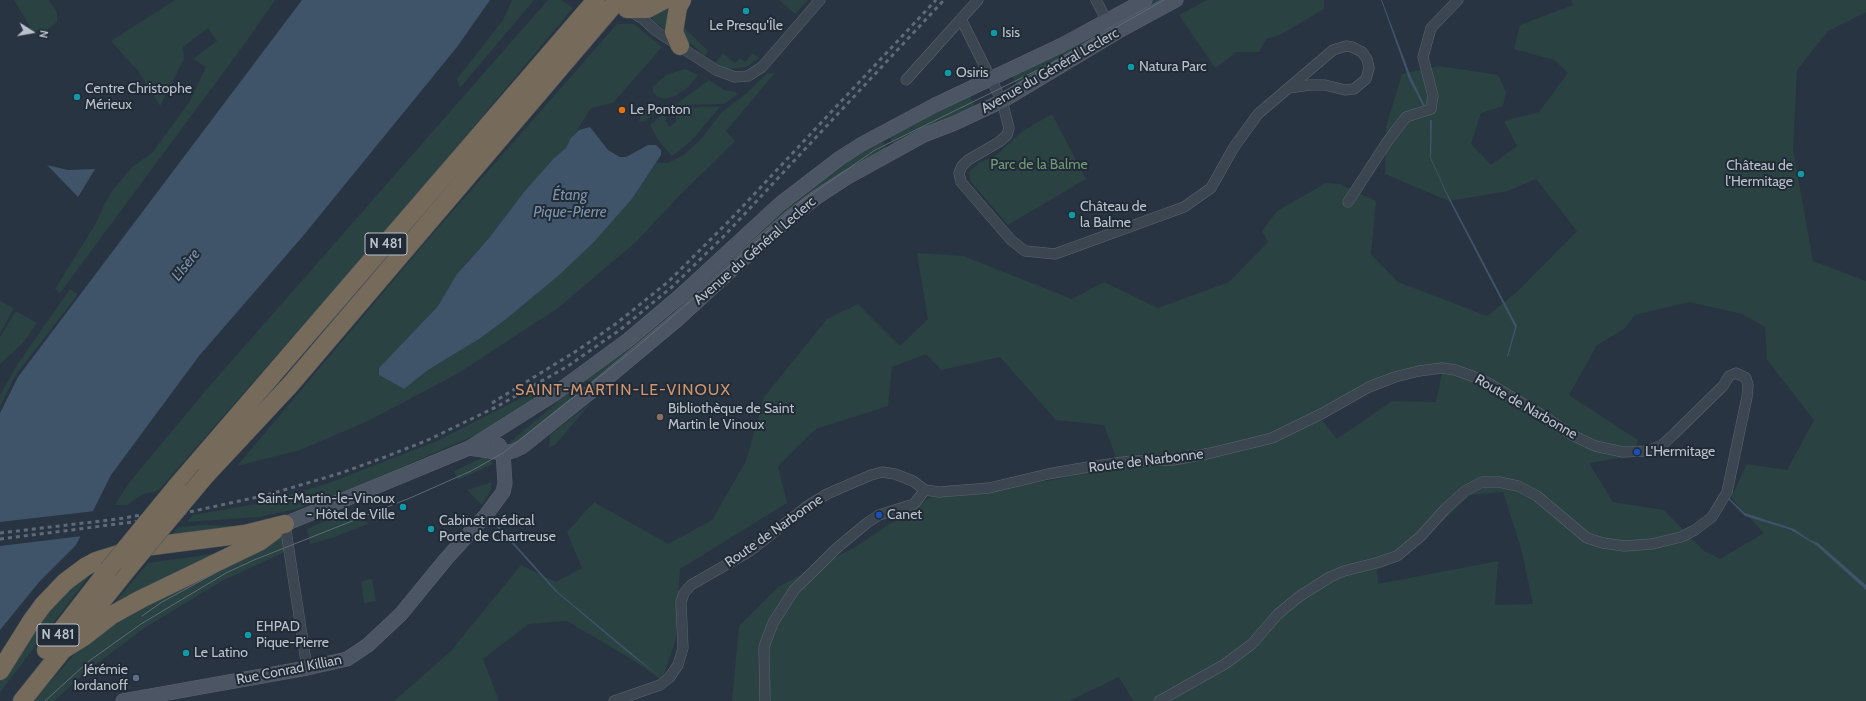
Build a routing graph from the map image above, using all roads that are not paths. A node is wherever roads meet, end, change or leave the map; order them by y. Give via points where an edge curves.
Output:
1 (596, 0) edge
2 (664, 0) edge
3 (682, 0) edge
4 (820, 0) edge
5 (978, 0) edge
6 (1096, 0) edge
7 (1145, 0) edge
8 (1176, 0) edge
9 (1458, 0) edge
10 (622, 5) edge
11 (961, 19) junction
12 (1107, 21) junction
13 (680, 46) junction
14 (991, 78) junction
15 (906, 80) dead end
16 (1289, 88) junction
17 (1002, 101) junction
18 (1348, 202) dead end
19 (539, 404) junction
20 (483, 439) junction
21 (469, 448) junction
22 (501, 449) junction
23 (925, 490) junction
24 (285, 524) junction
25 (61, 651) junction
26 (307, 668) junction
27 (0, 671) edge
28 (8, 701) edge
29 (22, 701) edge
30 (123, 701) edge
31 (614, 701) edge
32 (765, 701) edge
33 (1159, 701) edge

1 - 28 highway, N 481, bridge via 176,487 108,570
2 - 10 highway via 647,9
3 - 13 highway via 678,7 674,32
4 - 13 street via 762,67 748,76 735,77 716,70
5 - 11 street
6 - 12 street
7 - 12 main road, Avenue du Général Leclerc
8 - 17 main road, Avenue du Général Leclerc
9 - 18 street via 1432,28 1424,57 1433,96 1431,109 1406,117
10 - 13 street
10 - 25 highway, N 481, bridge via 290,385 206,475
11 - 14 street
11 - 15 street
12 - 14 main road, Avenue du Général Leclerc
14 - 17 street
14 - 19 main road, Avenue du Général Leclerc via 840,158 780,204 628,340
16 - 16 street via 1325,85 1345,90 1354,89 1366,78 1369,68 1367,59 1362,52 1352,47 1333,50
16 - 17 street via 1258,114 1234,147 1211,188 1184,208 1055,254 1025,251 1011,240 961,182 959,173 962,166 1007,135 1008,120
17 - 22 main road, Avenue du Général Leclerc via 924,135 817,197 770,235 678,319 522,447 513,451
19 - 20 main road, Avenue du Général Leclerc
19 - 22 main road, Avenue du Général Leclerc via 531,416 504,434 499,442
20 - 21 main road, Avenue du Général Leclerc
20 - 22 main road
21 - 22 main road, Avenue du Général Leclerc
21 - 24 main road, Avenue du Général Leclerc
22 - 26 main road, Rue Conrad Killian via 505,469 503,492 401,614 368,644 348,658
23 - 31 street, Route de Narbonne via 907,478 882,472 852,482 806,507 750,551 691,585 684,593 682,602 683,648 678,665 669,678 660,685
23 - 32 street via 914,504 879,515 867,523 794,590 773,623 764,647
23 - 33 street, Route de Narbonne via 939,492 989,488 1088,467 1131,461 1173,460 1246,445 1272,438 1388,379 1419,370 1442,368 1483,380 1542,414 1572,435 1595,446 1631,452 1647,451 1662,445 1723,386 1729,376 1736,373 1746,378 1747,397 1731,481 1725,498 1712,517 1695,530 1681,537 1652,544 1624,546 1603,543 1587,538 1537,496 1518,486 1482,482 1465,491 1421,536 1397,556 1344,571 1323,581 1278,614 1252,644 1225,664
24 - 25 highway via 259,542 112,615
24 - 26 street
24 - 27 highway via 245,534 138,548 109,556 85,567 65,582 43,605
25 - 29 highway, N 481
26 - 30 main road, Rue Conrad Killian

